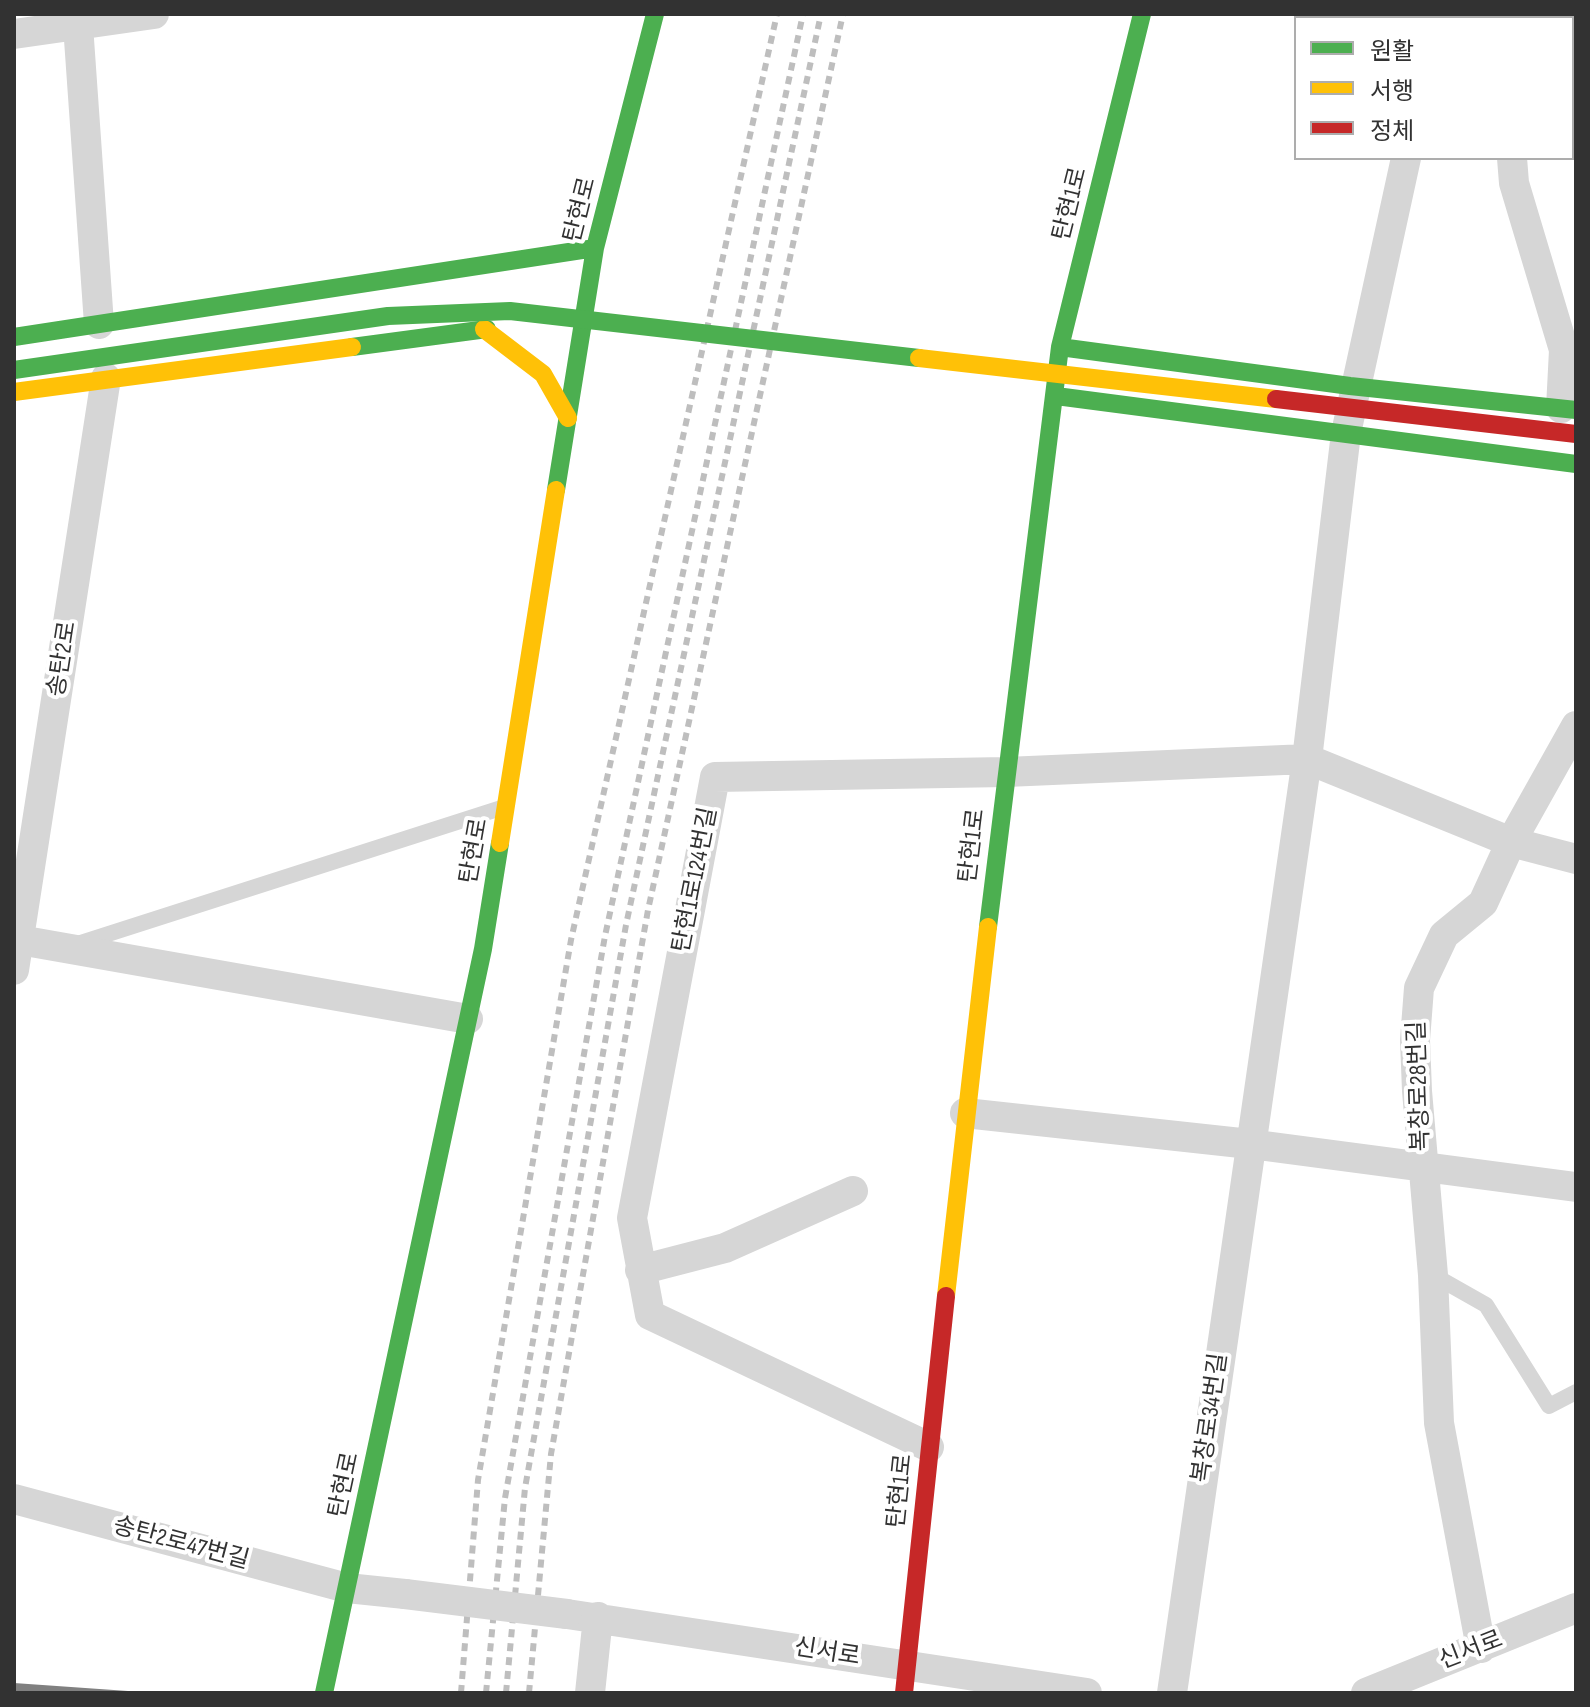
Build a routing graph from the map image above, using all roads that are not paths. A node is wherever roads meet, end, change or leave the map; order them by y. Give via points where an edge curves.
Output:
1 (154, 14) edge
2 (655, 14) edge
3 (1142, 14) edge
4 (78, 25) junction
5 (14, 34) edge
6 (1406, 160) edge
7 (1512, 160) edge
8 (595, 248) junction
9 (99, 324) junction
10 (484, 329) junction
11 (526, 334) dead end
12 (14, 337) edge
13 (1060, 347) junction
14 (14, 370) edge
15 (106, 378) junction
16 (1356, 386) junction
17 (14, 392) edge
18 (1056, 396) junction
19 (1568, 409) edge
20 (568, 418) junction
21 (1346, 433) junction
22 (1576, 434) edge
23 (1576, 464) edge
24 (1576, 726) edge
25 (1307, 759) junction
26 (1006, 772) junction
27 (507, 806) junction
28 (1511, 842) junction
29 (1576, 859) edge
30 (17, 940) edge
31 (70, 946) junction
32 (14, 970) edge
33 (468, 1019) junction
34 (965, 1113) junction
35 (1250, 1144) junction
36 (1424, 1168) junction
37 (1576, 1187) edge
38 (853, 1191) dead end
39 (640, 1270) junction
40 (1433, 1275) junction
41 (1576, 1392) edge
42 (929, 1447) junction
43 (14, 1499) edge
44 (347, 1588) junction
45 (1576, 1608) edge
46 (598, 1617) junction
47 (1481, 1648) junction
48 (905, 1679) edge
49 (324, 1693) edge
50 (590, 1693) edge
51 (1087, 1693) edge
52 (1172, 1693) edge
53 (1366, 1693) edge

1 - 4 street
2 - 8 street, 탄현로
3 - 13 street, 탄현1로
4 - 5 street
4 - 9 street
6 - 16 street
7 - 19 street via 1514,183 1564,350
8 - 9 street
8 - 20 street, 탄현로 via 574,340
9 - 12 street
10 - 11 street
10 - 15 street
10 - 20 street via 543,374
13 - 16 street
13 - 18 street, 탄현1로
14 - 22 street, bridge via 388,316 510,311
15 - 17 street
15 - 30 street, 송탄2로
16 - 19 street
16 - 21 street
18 - 21 street
18 - 26 street, 탄현1로
20 - 27 street, 탄현로
21 - 23 street
21 - 25 street
24 - 28 street, 복창로28번길
25 - 26 street
25 - 28 street
25 - 35 street, 복창로34번길
26 - 34 street, 탄현1로
26 - 39 street, 탄현1로124번길 via 715,777 632,1218
27 - 31 lane
27 - 33 street, 탄현로
28 - 29 street
28 - 36 street, 복창로28번길 via 1483,903 1444,935 1419,988 1415,1040
30 - 31 street
30 - 32 street, 송탄2로
31 - 33 street
33 - 44 street, 탄현로
34 - 35 street
34 - 42 street, 탄현1로
35 - 36 street
35 - 52 street, 복창로34번길
36 - 37 street
36 - 40 street
38 - 39 street via 725,1248
39 - 42 street, 탄현1로124번길 via 650,1315
40 - 41 lane via 1486,1305 1549,1406
40 - 47 street via 1439,1423
42 - 48 street, 탄현1로
43 - 44 street, 송탄2로47번길
44 - 46 street, 신서로, bridge
44 - 49 street, 탄현로
45 - 47 street, 신서로
46 - 48 street, 신서로
46 - 50 street
47 - 53 street, 신서로
48 - 51 street, 신서로

